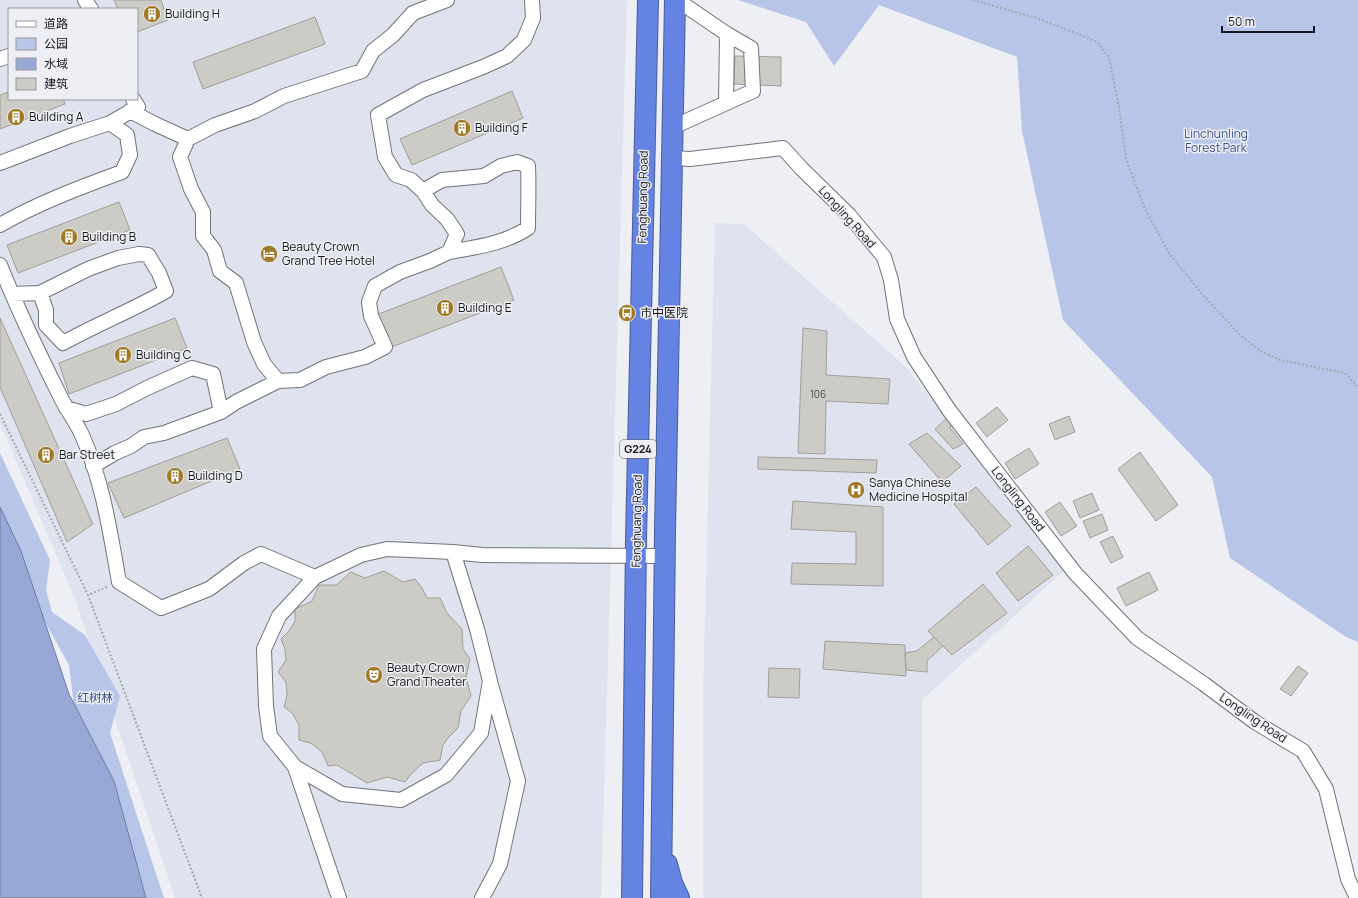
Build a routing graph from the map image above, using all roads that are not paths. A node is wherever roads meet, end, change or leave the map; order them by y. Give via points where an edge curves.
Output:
1 (448, 0) edge
2 (532, 0) edge
3 (648, 0) edge
4 (676, 0) edge
5 (727, 34) junction
6 (726, 103) junction
7 (132, 105) edge
8 (110, 123) junction
9 (673, 127) junction
10 (188, 139) junction
11 (672, 158) junction
12 (0, 163) edge
13 (423, 191) junction
14 (0, 225) edge
15 (449, 252) junction
16 (0, 265) edge
17 (40, 293) junction
18 (12, 294) junction
19 (278, 381) junction
20 (66, 408) junction
21 (221, 412) junction
22 (93, 466) junction
23 (453, 552) junction
24 (665, 556) junction
25 (636, 557) junction
26 (315, 577) junction
27 (490, 681) junction
28 (295, 767) junction
29 (662, 827) junction
30 (630, 894) edge
31 (339, 898) edge
32 (482, 898) edge
33 (661, 898) edge
34 (679, 898) edge
35 (1357, 898) edge

1 - 10 street via 414,13 373,52 362,71 284,96 255,111 214,125
2 - 13 street via 533,18 524,40 507,56 423,90 378,115 385,157 396,175 411,180
3 - 25 highway, Fenghuang Road / G224
4 - 5 street
4 - 9 highway, G224
5 - 6 street
5 - 6 street via 752,48 753,91
6 - 9 street
7 - 8 street
7 - 10 street via 155,124
8 - 12 street
8 - 14 street via 126,135 130,155 122,172 89,184
9 - 11 highway, G224
10 - 19 street via 180,157 191,189 203,212 203,236 214,250 220,271 236,283 254,342 264,364
11 - 24 highway, G224
11 - 35 street, Longling Road via 690,159 783,148 849,215 884,257 891,280 897,319 914,357 949,410 1075,573 1137,638 1255,722 1303,751 1326,789 1348,879
13 - 15 street via 457,234
13 - 15 street via 442,180 484,176 501,166 517,162 528,166 528,228 519,234 490,244
15 - 19 street via 400,272 375,286 369,302 371,316 386,347 365,357 326,367 300,380
16 - 18 street
17 - 17 street via 94,267 139,254 148,255 166,291 63,343 46,325 46,310
17 - 18 street
18 - 20 street
19 - 21 street
20 - 21 street via 86,414 116,404 192,368 213,374
20 - 22 street via 82,435
21 - 22 street via 164,433 144,437
22 - 26 street via 104,502 120,582 161,608 209,588 260,554
23 - 25 street
23 - 26 street via 387,549 361,555
23 - 27 street via 478,629
24 - 25 street
24 - 29 highway, G224
25 - 30 highway, Fenghuang Road / G224
26 - 28 street via 279,616 264,649 270,736
27 - 28 street via 481,733 446,774 401,800 342,794
27 - 32 street via 518,781 500,864
28 - 31 street
29 - 33 highway, G224
29 - 34 highway via 667,864

